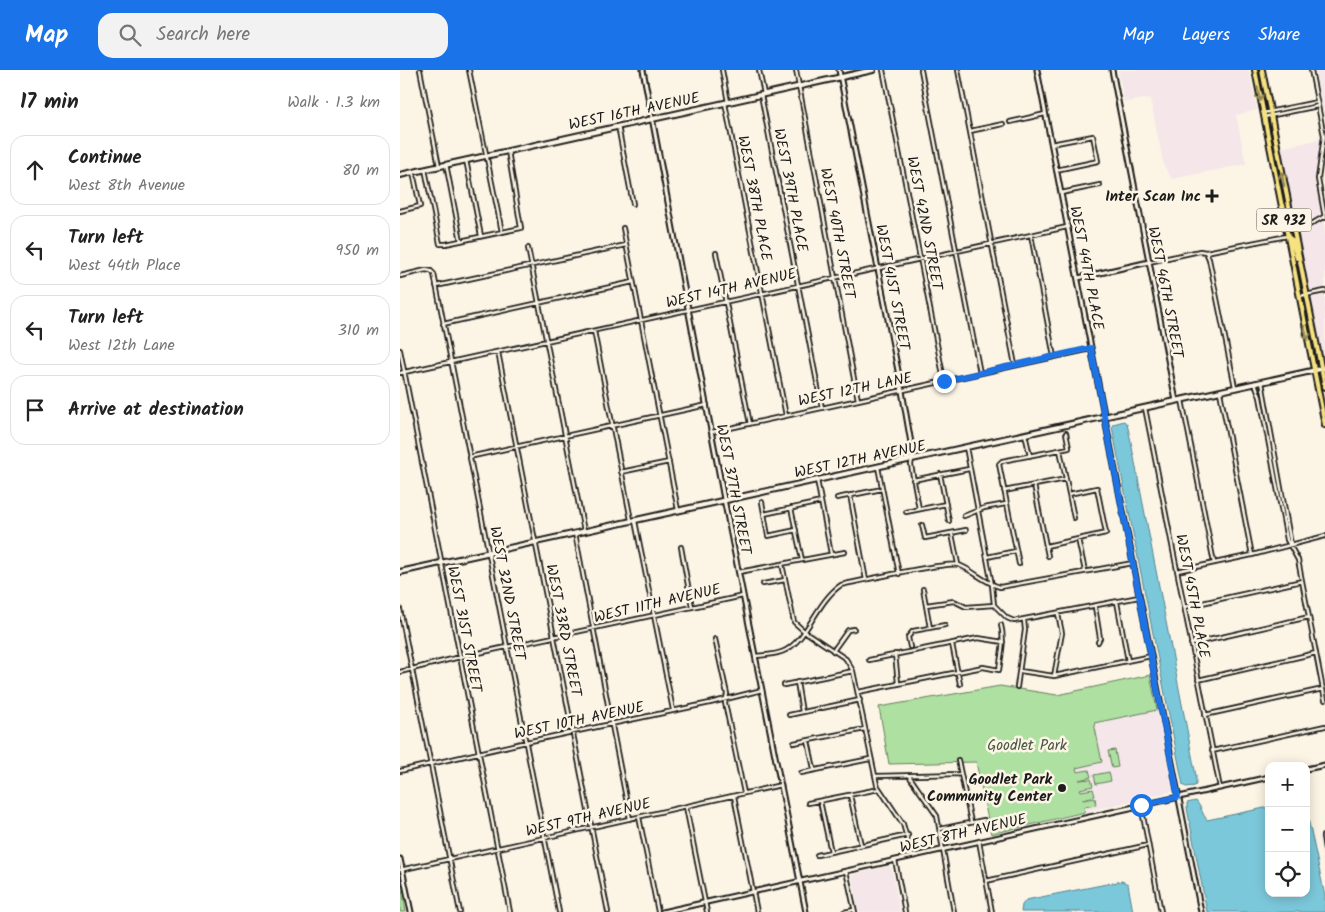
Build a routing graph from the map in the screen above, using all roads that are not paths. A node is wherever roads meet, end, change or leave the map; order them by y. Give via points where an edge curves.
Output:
1 (420, 70) edge
2 (469, 70) edge
3 (643, 70) edge
4 (722, 70) edge
5 (759, 70) edge
6 (796, 70) edge
7 (839, 70) edge
8 (873, 70) edge
9 (883, 70) edge
10 (921, 70) edge
11 (958, 70) edge
12 (1037, 70) edge
13 (1112, 70) edge
14 (1254, 70) edge
15 (1262, 70) edge
16 (1311, 70) edge
17 (840, 77) junction
18 (799, 86) junction
19 (762, 95) junction
20 (727, 102) junction
21 (1317, 102) junction
22 (1318, 106) junction
23 (1046, 114) junction
24 (1271, 114) junction
25 (1263, 115) junction
26 (652, 119) junction
27 (1010, 122) dead end
28 (1003, 124) dead end
29 (618, 126) junction
30 (970, 132) junction
31 (1051, 144) junction
32 (508, 151) junction
33 (486, 156) junction
34 (466, 160) junction
35 (446, 164) junction
36 (439, 166) junction
37 (425, 169) junction
38 (1056, 170) junction
39 (413, 172) junction
40 (400, 174) edge
41 (1100, 185) dead end
42 (1061, 193) junction
43 (1280, 198) junction
44 (633, 204) dead end
45 (400, 210) edge
46 (1325, 217) edge
47 (1068, 227) junction
48 (623, 228) dead end
49 (1293, 230) junction
50 (502, 232) junction
51 (1031, 235) junction
52 (480, 236) junction
53 (1287, 236) junction
54 (461, 241) junction
55 (992, 243) junction
56 (626, 245) junction
57 (528, 248) dead end
58 (956, 251) junction
59 (1206, 252) junction
60 (716, 253) dead end
61 (920, 259) junction
62 (1149, 262) junction
63 (1300, 264) junction
64 (531, 266) junction
65 (878, 268) junction
66 (400, 276) edge
67 (834, 277) junction
68 (1078, 278) junction
69 (634, 282) junction
70 (798, 285) junction
71 (436, 286) junction
72 (1325, 291) edge
73 (762, 293) junction
74 (1306, 295) junction
75 (1299, 297) junction
76 (726, 302) junction
77 (539, 303) junction
78 (689, 309) junction
79 (641, 320) junction
80 (443, 324) junction
81 (594, 331) junction
82 (546, 341) junction
83 (1091, 348) junction
84 (400, 350) edge
85 (498, 352) junction
86 (1054, 357) junction
87 (451, 362) junction
88 (1015, 365) junction
89 (1323, 368) edge
90 (1314, 370) junction
91 (405, 372) junction
92 (400, 373) edge
93 (980, 373) junction
94 (944, 381) junction
95 (1262, 381) junction
96 (1255, 383) junction
97 (1234, 387) junction
98 (1325, 387) edge
99 (1220, 390) junction
100 (902, 391) junction
101 (1182, 399) junction
102 (858, 400) junction
103 (1176, 401) junction
104 (707, 405) junction
105 (822, 408) junction
106 (1145, 408) junction
107 (659, 415) junction
108 (786, 416) junction
109 (1104, 416) junction
110 (750, 424) junction
111 (612, 426) junction
112 (1325, 426) edge
113 (712, 432) junction
114 (1066, 433) dead end
115 (1025, 434) junction
116 (564, 436) junction
117 (517, 446) junction
118 (966, 447) junction
119 (1060, 450) junction
120 (1030, 456) junction
121 (469, 457) junction
122 (912, 459) junction
123 (668, 462) junction
124 (878, 466) junction
125 (969, 469) junction
126 (621, 472) junction
127 (940, 474) junction
128 (1066, 479) junction
129 (818, 480) junction
130 (913, 480) junction
131 (1034, 485) junction
132 (882, 489) junction
133 (1004, 491) junction
134 (1069, 494) junction
135 (850, 495) junction
136 (836, 498) dead end
137 (724, 499) junction
138 (762, 502) dead end
139 (821, 502) junction
140 (946, 504) junction
141 (1006, 504) junction
142 (791, 508) junction
143 (919, 509) junction
144 (678, 510) junction
145 (978, 511) junction
146 (906, 512) dead end
147 (764, 514) junction
148 (964, 516) dead end
149 (1074, 518) dead end
150 (633, 520) junction
151 (949, 521) dead end
152 (922, 525) dead end
153 (796, 530) junction
154 (966, 530) dead end
155 (584, 531) junction
156 (574, 533) junction
157 (952, 534) junction
158 (1325, 536) edge
159 (1078, 539) junction
160 (536, 542) junction
161 (1291, 545) junction
162 (1046, 546) junction
163 (681, 547) dead end
164 (1016, 551) junction
165 (488, 552) junction
166 (845, 552) dead end
167 (831, 554) junction
168 (1252, 555) junction
169 (1048, 556) dead end
170 (987, 557) junction
171 (802, 560) junction
172 (1214, 562) junction
173 (441, 563) junction
174 (1133, 563) junction
175 (782, 564) junction
176 (958, 564) junction
177 (1019, 564) dead end
178 (1085, 571) junction
179 (1177, 571) junction
180 (400, 572) edge
181 (739, 572) junction
182 (898, 574) junction
183 (785, 580) junction
184 (866, 580) junction
185 (1302, 581) junction
186 (763, 584) dead end
187 (992, 585) junction
188 (923, 589) dead end
189 (743, 595) junction
190 (1140, 597) junction
191 (1117, 602) junction
192 (926, 605) junction
193 (994, 605) junction
194 (692, 606) junction
195 (1094, 607) junction
196 (1184, 607) junction
197 (400, 609) edge
198 (1058, 614) junction
199 (654, 615) junction
200 (1309, 617) junction
201 (1024, 620) junction
202 (945, 625) dead end
203 (1001, 625) dead end
204 (930, 628) junction
205 (593, 629) junction
206 (854, 629) dead end
207 (804, 631) junction
208 (554, 637) junction
209 (715, 639) dead end
210 (1003, 642) junction
211 (1098, 642) dead end
212 (952, 643) junction
213 (1191, 644) junction
214 (910, 647) dead end
215 (507, 648) junction
216 (833, 651) junction
217 (1316, 653) junction
218 (895, 654) junction
219 (756, 656) junction
220 (1151, 656) junction
221 (460, 657) junction
222 (869, 660) dead end
223 (1128, 661) junction
224 (412, 669) junction
225 (853, 671) junction
226 (1020, 671) junction
227 (400, 672) edge
228 (957, 672) junction
229 (1054, 676) junction
230 (1198, 680) junction
231 (797, 682) junction
232 (898, 684) junction
233 (960, 684) dead end
234 (784, 685) dead end
235 (1017, 688) dead end
236 (1323, 689) junction
237 (762, 690) junction
238 (858, 692) junction
239 (726, 699) junction
240 (860, 700) junction
241 (1325, 700) edge
242 (673, 710) junction
243 (802, 712) junction
244 (789, 715) dead end
245 (1205, 715) junction
246 (612, 723) junction
247 (1325, 726) edge
248 (865, 730) junction
249 (572, 732) junction
250 (808, 741) junction
251 (526, 742) junction
252 (794, 743) dead end
253 (1212, 751) junction
254 (478, 754) junction
255 (871, 758) junction
256 (958, 760) dead end
257 (430, 764) junction
258 (1325, 765) edge
259 (1310, 768) edge
260 (814, 769) junction
261 (400, 771) edge
262 (801, 773) dead end
263 (961, 774) junction
264 (875, 776) junction
265 (909, 776) junction
266 (1265, 779) edge
267 (780, 785) junction
268 (1220, 788) junction
269 (879, 789) junction
270 (744, 793) junction
271 (850, 795) junction
272 (734, 796) junction
273 (1178, 797) junction
274 (820, 801) junction
275 (808, 803) dead end
276 (1141, 805) junction
277 (686, 807) junction
278 (639, 817) junction
279 (630, 819) junction
280 (984, 820) dead end
281 (971, 822) junction
282 (592, 828) junction
283 (940, 829) junction
284 (908, 835) junction
285 (1325, 836) edge
286 (545, 838) junction
287 (979, 841) junction
288 (861, 845) junction
289 (1148, 845) junction
290 (497, 849) junction
291 (1325, 849) edge
292 (943, 850) junction
293 (831, 852) junction
294 (817, 855) dead end
295 (912, 856) junction
296 (400, 859) edge
297 (449, 859) junction
298 (895, 860) junction
299 (401, 870) edge
300 (846, 871) junction
301 (986, 880) junction
302 (800, 881) junction
303 (753, 892) junction
304 (705, 902) junction
305 (855, 911) edge
306 (411, 912) edge
307 (460, 912) edge
308 (510, 912) edge
309 (559, 912) edge
310 (608, 912) edge
311 (658, 912) edge
312 (662, 912) edge
313 (707, 912) edge
314 (756, 912) edge
315 (806, 912) edge
316 (844, 912) edge
317 (905, 912) edge
318 (954, 912) edge
319 (992, 912) edge
320 (1161, 912) edge
321 (1201, 912) edge

1 - 36 street
2 - 33 street
3 - 26 street, WEST 37TH STREET
4 - 20 street, WEST 38TH PLACE
5 - 19 street, WEST 39TH PLACE
6 - 18 street, WEST 40TH STREET
7 - 17 street, WEST 41ST STREET
8 - 17 main road, WEST 16TH AVENUE
9 - 61 street, WEST 42ND STREET
10 - 58 street
11 - 30 street
12 - 23 street, WEST 44TH PLACE
13 - 62 street, WEST 46TH STREET
14 -> 25 main road, SR 932
15 - 24 main road, SR 932
16 - 21 street
17 - 18 main road, WEST 16TH AVENUE
17 - 65 street, WEST 41ST STREET
18 - 19 main road, WEST 16TH AVENUE
18 - 67 street, WEST 40TH STREET
19 - 20 main road, WEST 16TH AVENUE
19 - 70 street, WEST 39TH PLACE
20 - 26 main road, WEST 16TH AVENUE
20 - 73 street, WEST 38TH PLACE
21 - 22 street
21 - 24 street
22 - 24 street
22 - 46 street via 1324,138 1318,181
23 - 27 street
23 - 31 street, WEST 44TH PLACE
24 - 25 street
49 -> 24 main road, SR 932
25 - 43 main road, SR 932
26 - 29 main road, WEST 16TH AVENUE
26 - 78 street, WEST 37TH STREET
28 - 30 street
29 - 32 main road, WEST 16TH AVENUE
29 - 44 street
30 - 55 street
31 - 38 street, WEST 44TH PLACE
31 - 38 street via 1094,136 1098,161
32 - 33 main road, WEST 16TH AVENUE
32 - 50 street via 521,228
33 - 34 main road, WEST 16TH AVENUE
33 - 50 street
34 - 35 main road, WEST 16TH AVENUE
34 - 52 street
35 - 36 main road, WEST 16TH AVENUE
35 - 54 street
36 - 37 main road, WEST 16TH AVENUE
37 - 39 main road, WEST 16TH AVENUE
37 - 54 street via 440,244
38 - 42 street, WEST 44TH PLACE
39 - 40 main road, WEST 16TH AVENUE
39 - 45 street via 420,206
41 - 42 street
42 - 47 street, WEST 44TH PLACE
43 - 49 main road
43 - 53 main road, SR 932
46 - 49 street via 1306,228
47 - 51 street, WEST 14TH AVENUE
47 - 68 street, WEST 44TH PLACE
48 - 56 street
49 - 63 main road, SR 932
50 - 52 street
51 - 55 street, WEST 14TH AVENUE
51 - 86 street
52 - 54 street
53 - 59 street
53 - 63 main road via 1292,240
53 - 75 main road, SR 932
55 - 58 street, WEST 14TH AVENUE
55 - 88 street
56 - 64 street
56 - 69 street
57 - 64 street
58 - 61 street, WEST 14TH AVENUE
58 - 93 street
59 - 62 street via 1200,250
59 - 97 street
60 - 76 street
61 - 65 street, WEST 14TH AVENUE
61 - 94 street, WEST 42ND STREET
62 - 68 street
62 - 103 street, WEST 46TH STREET
63 - 74 main road, SR 932
64 - 71 street
64 - 77 street
65 - 67 street, WEST 14TH AVENUE
65 - 100 street, WEST 41ST STREET
66 - 71 street, WEST 32ND STREET via 431,271
67 - 70 street, WEST 14TH AVENUE
67 - 102 street, WEST 40TH STREET
68 - 83 street, WEST 44TH PLACE
69 - 77 street
69 - 79 street
70 - 73 street, WEST 14TH AVENUE
70 - 105 street, WEST 39TH PLACE
71 - 80 street, WEST 32ND STREET
72 - 74 street
73 - 76 street, WEST 14TH AVENUE
73 - 108 street, WEST 38TH PLACE
74 - 75 street
74 - 89 main road, SR 932
75 -> 90 main road, SR 932
76 - 78 street, WEST 14TH AVENUE
76 - 110 street
77 - 80 street
77 - 82 street
78 - 79 street, WEST 14TH AVENUE
78 - 104 street, WEST 37TH STREET
79 - 81 street, WEST 14TH AVENUE
79 - 107 street
80 - 87 street, WEST 32ND STREET
81 - 82 street, WEST 14TH AVENUE
81 - 111 street
82 - 85 street, WEST 14TH AVENUE
82 - 116 street
83 - 86 street, WEST 12TH LANE
83 - 109 street, WEST 44TH PLACE
84 - 91 street, WEST 31ST STREET
85 - 87 street, WEST 14TH AVENUE
85 - 117 street, WEST 33RD STREET
86 - 88 street, WEST 12TH LANE
87 - 91 street, WEST 14TH AVENUE
87 - 121 street, WEST 32ND STREET
88 - 93 street, WEST 12TH LANE
89 - 90 main road, WEST 12TH AVENUE
89 - 98 main road, SR 932
90 - 95 main road, WEST 12TH AVENUE
90 - 112 main road, SR 932
91 - 92 street, WEST 14TH AVENUE
91 - 173 street, WEST 31ST STREET
93 - 94 street, WEST 12TH LANE
94 - 100 street, WEST 12TH LANE
95 - 96 main road, WEST 12TH AVENUE
95 - 161 street
96 - 97 main road, WEST 12TH AVENUE
96 - 161 street via 1287,540
97 - 99 main road, WEST 12TH AVENUE
99 - 101 main road, WEST 12TH AVENUE
99 - 168 street
100 - 102 street, WEST 12TH LANE
100 - 122 street, WEST 41ST STREET
101 - 103 main road, WEST 12TH AVENUE
101 - 172 street
102 - 105 street, WEST 12TH LANE
103 - 106 main road, WEST 12TH AVENUE
104 - 107 street
104 - 113 street, WEST 37TH STREET
105 - 108 street, WEST 12TH LANE
106 - 109 main road, WEST 12TH AVENUE
106 - 179 street, WEST 45TH PLACE
107 - 111 street
107 - 123 street
108 - 110 street, WEST 12TH LANE
109 - 115 main road, WEST 12TH AVENUE
109 - 174 street, WEST 44TH PLACE
110 - 113 street, WEST 12TH LANE
111 - 116 street
111 - 126 street
113 - 137 street, WEST 37TH STREET
114 - 119 street via 1069,448
115 - 118 main road, WEST 12TH AVENUE
115 - 120 street
116 - 117 street
116 - 155 street
117 - 121 street
117 - 160 street, WEST 33RD STREET
118 - 122 main road, WEST 12TH AVENUE
118 - 125 street
119 - 120 street
119 - 128 street
120 - 133 street via 999,464
121 - 165 street, WEST 32ND STREET
122 - 124 main road, WEST 12TH AVENUE
122 - 130 street, WEST 41ST STREET
123 - 126 street
123 - 144 street
124 - 129 main road, WEST 12TH AVENUE
124 - 132 street
125 - 127 street
125 - 145 street
126 - 150 street
127 - 130 street
127 - 140 street
128 - 131 street
128 - 134 street
129 - 137 main road, WEST 12TH AVENUE
129 - 139 street
130 - 143 street, WEST 41ST STREET
131 - 133 street
131 - 162 street
132 - 135 street
132 - 182 street
133 - 141 street
134 - 149 street
134 - 159 street via 1097,488 1106,533
135 - 136 street
135 - 184 street
137 - 144 main road, WEST 12TH AVENUE
137 - 181 street, WEST 37TH STREET
138 - 147 street
139 - 142 street
139 - 167 street
140 - 143 street
140 - 151 street
141 - 145 street
141 - 164 street
142 - 147 street
142 - 153 street
143 - 146 street
144 - 150 main road, WEST 12TH AVENUE
145 - 148 street
145 - 170 street
147 - 153 street via 768,536
150 - 155 main road, WEST 12TH AVENUE
150 - 199 street
152 - 157 street via 925,538
153 - 171 street
154 - 157 street
155 - 156 main road, WEST 12TH AVENUE
156 - 160 main road, WEST 12TH AVENUE
156 - 205 street
157 - 176 street
158 - 161 street
159 - 162 street
159 - 178 street
160 - 165 main road, WEST 12TH AVENUE
160 - 208 street, WEST 33RD STREET
161 - 168 street
161 - 185 street
162 - 169 street
163 - 194 street
164 - 170 street
164 - 177 street
165 - 173 main road, WEST 12TH AVENUE
165 - 215 street, WEST 32ND STREET
166 - 167 street, WEST 11TH AVENUE
167 - 171 street, WEST 11TH AVENUE
168 - 172 street
170 - 187 street
171 - 175 street, WEST 11TH AVENUE
172 - 179 street
173 - 180 main road, WEST 12TH AVENUE
173 - 221 street, WEST 31ST STREET
174 - 178 street
174 - 190 street, WEST 44TH PLACE
175 - 181 street, WEST 11TH AVENUE
175 - 183 street
176 - 182 street
176 - 187 street
178 - 187 street via 1000,587
179 - 196 street, WEST 45TH PLACE
181 - 189 street, WEST 37TH STREET
182 - 184 street
183 - 186 street
183 - 207 street via 794,622
184 - 207 street via 841,585 830,592
185 - 196 street
185 - 200 street
187 - 193 street
188 - 192 street
189 - 194 street, WEST 11TH AVENUE
189 - 219 street, WEST 37TH STREET
190 - 191 street
190 - 220 street, WEST 44TH PLACE
191 - 195 street
191 - 223 street
192 - 193 street via 954,601 966,607
192 - 204 street
193 - 201 street via 1007,618
194 - 199 street, WEST 11TH AVENUE
195 - 198 street
195 - 211 street
196 - 213 street, WEST 45TH PLACE
197 - 224 street
198 - 201 street
198 - 229 street via 1062,633
199 - 205 street, WEST 11TH AVENUE
199 - 242 street
200 - 213 street
200 - 217 street
201 - 226 street
202 - 204 street
203 - 210 street
204 - 214 street via 913,632 908,637
205 - 208 street, WEST 11TH AVENUE
205 - 246 street
206 - 216 street via 848,630
207 - 216 street
207 - 219 street via 786,650
208 - 215 street, WEST 11TH AVENUE
208 - 249 street, WEST 33RD STREET
209 - 239 street
210 - 212 street via 978,638
210 - 228 street via 999,670 983,667
212 - 218 street
212 - 228 street
213 - 230 street, WEST 45TH PLACE
215 - 221 street, WEST 11TH AVENUE
215 - 251 street, WEST 32ND STREET
216 - 225 street via 846,659
217 - 230 street
217 - 236 street
218 - 222 street
218 - 232 street
219 - 237 street, WEST 37TH STREET
220 - 223 street
220 - 273 street, WEST 44TH PLACE
221 - 224 street, WEST 11TH AVENUE
221 - 254 street, WEST 31ST STREET
223 - 229 street
224 - 227 street, WEST 11TH AVENUE
224 - 257 street
225 - 231 street
225 - 238 street
226 - 229 street
226 - 235 street
228 - 232 street
228 - 233 street
230 - 245 street, WEST 45TH PLACE
231 - 234 street
231 - 243 street
232 - 238 street
236 - 241 street
236 - 245 street
237 - 239 street, WEST 10TH AVENUE
237 - 267 street, WEST 37TH STREET
238 - 240 street
239 - 242 street, WEST 10TH AVENUE
239 - 270 street
240 - 243 street
240 - 248 street
242 - 246 street, WEST 10TH AVENUE
243 - 244 street
245 - 253 street, WEST 45TH PLACE
246 - 249 street, WEST 10TH AVENUE
246 - 279 street
247 - 253 street
248 - 250 street
248 - 255 street
249 - 251 street, WEST 10TH AVENUE
249 - 282 street, WEST 33RD STREET
250 - 252 street
250 - 260 street
251 - 254 street, WEST 10TH AVENUE
251 - 286 street, WEST 32ND STREET
253 - 268 street, WEST 45TH PLACE
254 - 257 street, WEST 10TH AVENUE
254 - 290 street, WEST 31ST STREET
255 - 260 street
255 - 264 street
256 - 263 street
257 - 261 street, WEST 10TH AVENUE
257 - 297 street
258 - 259 street
260 - 262 street
263 - 265 street
263 - 281 street
264 - 265 street
264 - 269 street
265 - 283 street via 937,816
266 - 268 street, WEST 8TH AVENUE
267 - 270 street, WEST 9TH AVENUE
267 - 302 street, WEST 37TH STREET
268 - 273 street, WEST 8TH AVENUE
269 - 271 street
269 - 284 street
270 - 272 street, WEST 9TH AVENUE
271 - 274 street
271 - 288 street
272 - 277 street, WEST 9TH AVENUE
272 - 303 street
273 - 276 street, WEST 8TH AVENUE
273 - 321 street, WEST 44TH PLACE
274 - 275 street
274 - 293 street
276 - 287 street, WEST 8TH AVENUE
276 - 289 street
277 - 278 street, WEST 9TH AVENUE
277 - 304 street
278 - 279 street, WEST 9TH AVENUE
278 - 311 street
279 - 282 street, WEST 9TH AVENUE
280 - 281 street
281 - 283 street
282 - 286 street, WEST 9TH AVENUE
282 - 310 street, WEST 33RD STREET
283 - 292 street
284 - 288 street
284 - 295 street
285 - 291 street via 1322,836
286 - 290 street, WEST 9TH AVENUE
286 - 309 street, WEST 32ND STREET
287 - 292 street, WEST 8TH AVENUE
287 - 301 street
288 - 293 street
289 - 301 street
289 - 320 street
290 - 297 street, WEST 9TH AVENUE
290 - 308 street, WEST 31ST STREET
292 - 295 street, WEST 8TH AVENUE
292 - 318 street
293 - 294 street
295 - 298 street, WEST 8TH AVENUE
296 - 299 street
297 - 299 street, WEST 9TH AVENUE
297 - 307 street
298 - 300 street, WEST 8TH AVENUE
298 - 317 street
299 - 306 street
300 - 302 street, WEST 8TH AVENUE
300 - 305 street
301 - 319 street
302 - 303 street, WEST 8TH AVENUE
302 - 315 street, WEST 37TH STREET
303 - 304 street, WEST 8TH AVENUE
303 - 314 street
304 - 312 street, WEST 8TH AVENUE
304 - 313 street
305 - 316 street

